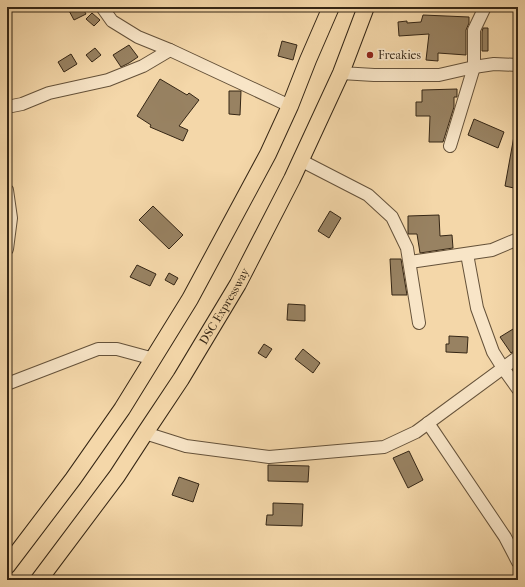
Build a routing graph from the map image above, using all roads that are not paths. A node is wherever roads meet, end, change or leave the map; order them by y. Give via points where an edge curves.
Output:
1 (102, 7) edge
2 (330, 7) edge
3 (366, 7) edge
4 (485, 7) edge
5 (170, 50) junction
6 (518, 65) edge
7 (474, 67) junction
8 (341, 73) junction
9 (290, 106) junction
10 (7, 107) edge
11 (450, 146) dead end
12 (300, 160) junction
13 (7, 190) edge
14 (518, 239) edge
15 (7, 249) edge
16 (467, 254) junction
17 (410, 262) junction
18 (419, 323) dead end
19 (518, 358) edge
20 (154, 359) junction
21 (503, 368) junction
22 (7, 384) edge
23 (518, 389) edge
24 (428, 423) junction
25 (145, 434) junction
26 (518, 562) edge
27 (7, 566) edge
28 (39, 580) edge

1 - 5 street via 112,21 122,28
2 - 9 main road
3 - 8 main road, DSC Expressway
4 - 7 street via 474,30
5 - 9 street
5 - 10 street via 143,66 108,80 49,93
6 - 7 street via 494,64
7 - 8 street via 439,75
7 - 11 street
8 - 12 main road, DSC Expressway
9 - 20 main road via 226,233
12 - 17 street via 368,195 392,217 407,248
12 - 25 main road, DSC Expressway via 238,284
13 - 15 street via 11,218
14 - 16 street via 492,250
16 - 17 street
16 - 21 street via 477,308 492,352
17 - 18 street
19 - 21 street
20 - 22 street via 117,349 98,349
20 - 27 main road via 73,479
21 - 23 street
21 - 24 street
24 - 25 street via 416,432 384,447 269,457 186,446
24 - 26 street via 505,537
25 - 28 main road, DSC Expressway

